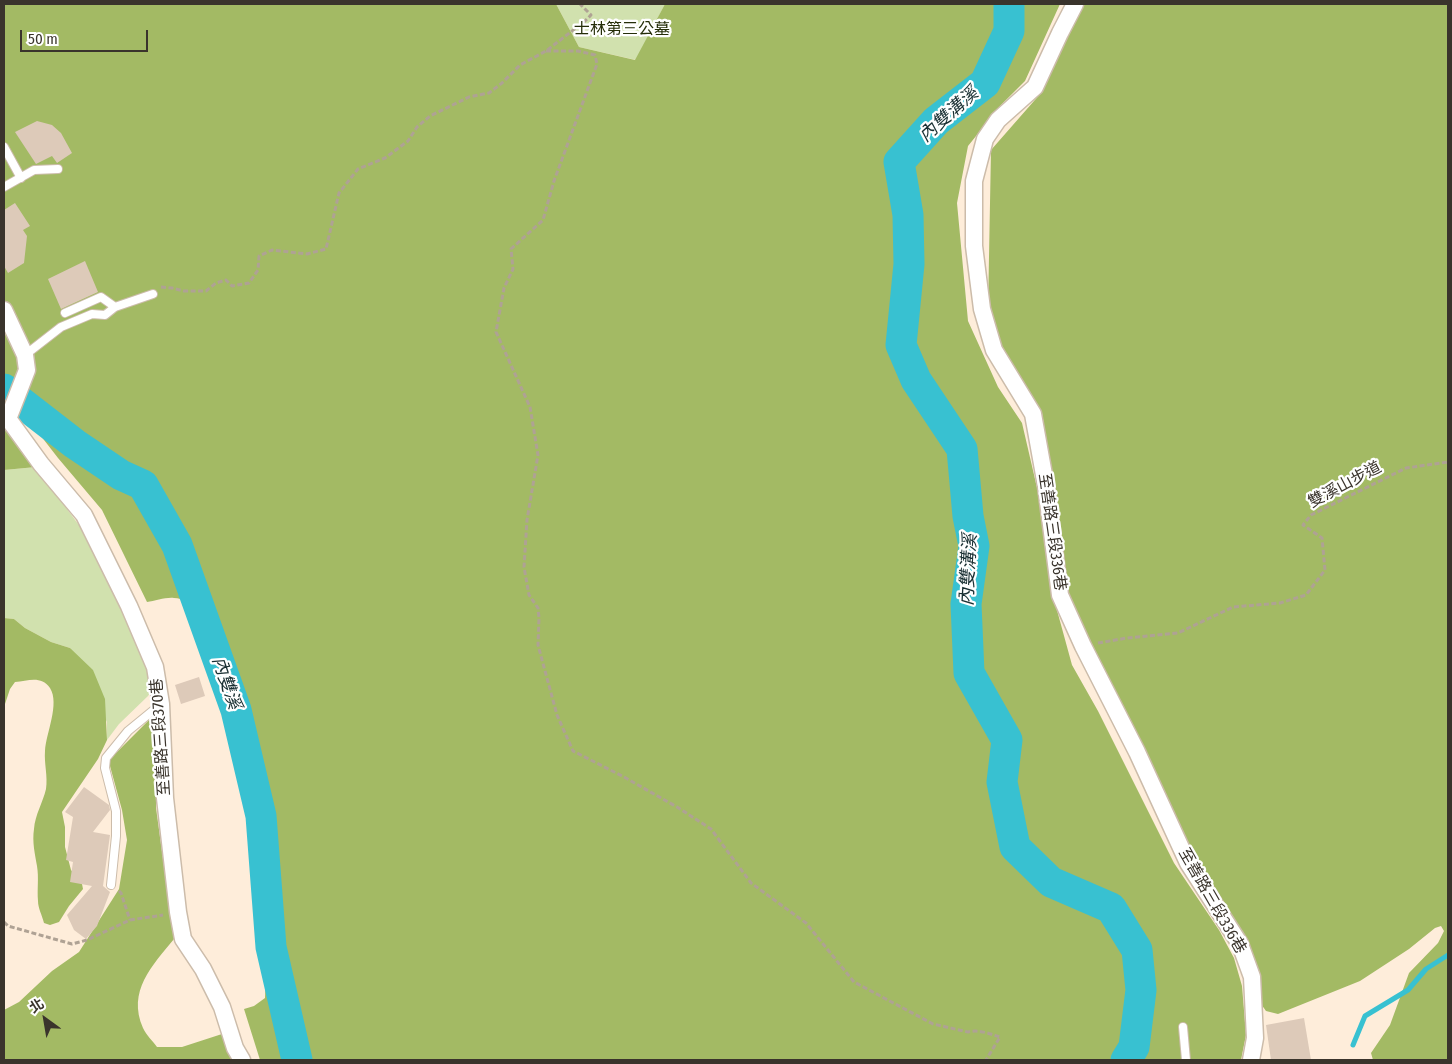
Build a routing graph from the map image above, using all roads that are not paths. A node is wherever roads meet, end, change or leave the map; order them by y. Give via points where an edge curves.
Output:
1 (1075, 4) edge
2 (4, 147) edge
3 (58, 169) dead end
4 (21, 178) junction
5 (4, 188) edge
6 (153, 294) road end
7 (115, 307) junction
8 (4, 310) edge
9 (65, 313) dead end
10 (25, 355) junction
11 (6, 416) edge
12 (161, 704) junction
13 (111, 885) road end
14 (1183, 1027) dead end
15 (242, 1060) edge
16 (1186, 1060) edge
17 (1251, 1060) edge

1 - 17 street, 至善路三段336巷 via 1035,88 998,120 985,139 974,181 974,246 982,309 994,350 1033,414 1060,595 1188,863 1240,944 1252,977 1255,1038
2 - 4 lane
3 - 4 lane via 34,170
4 - 5 lane
6 - 7 lane
7 - 9 lane via 101,297
7 - 10 lane via 105,315 92,314 61,328
8 - 10 street
10 - 11 street via 27,370 24,380
11 - 12 street, 至善路三段370巷 via 84,515 155,667
12 - 13 lane via 128,731 106,758 105,768 116,811
12 - 15 street, 至善路三段370巷 via 165,798 183,939 222,1007
14 - 16 lane

